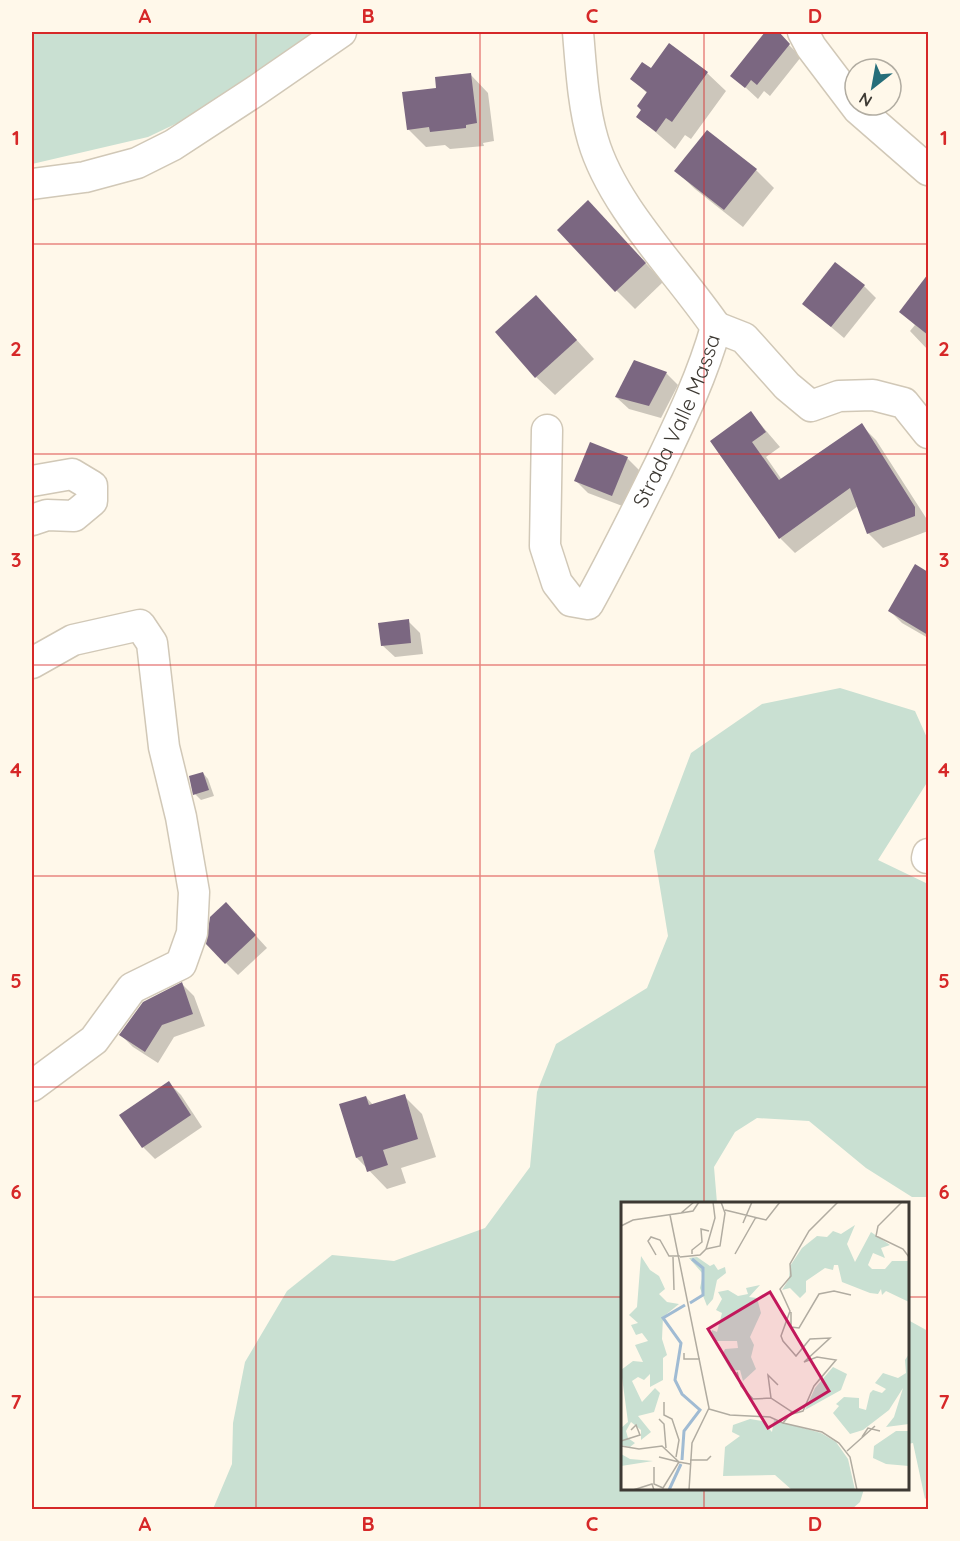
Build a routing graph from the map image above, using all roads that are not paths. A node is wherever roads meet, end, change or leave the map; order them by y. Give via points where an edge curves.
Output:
1 (341, 32) edge
2 (578, 32) edge
3 (803, 32) edge
4 (928, 170) edge
5 (32, 184) edge
6 (716, 327) junction
7 (547, 430) dead end
8 (928, 433) edge
9 (32, 481) edge
10 (32, 520) edge
11 (32, 663) edge
12 (32, 1086) edge

1 - 5 street via 173,145 137,163 85,177
2 - 6 street, Strada Valle Massa via 593,140 611,184
3 - 4 street via 858,110
6 - 7 street, Strada Valle Massa via 707,360 683,416 588,604 571,601 556,583 545,546
6 - 8 street via 744,338 787,386 811,406 839,396 873,395 904,403
9 - 10 street via 72,474 92,486 92,501 74,516 47,515
11 - 12 street via 73,640 140,626 152,643 164,747 194,892 192,933 182,964 132,988 94,1040

